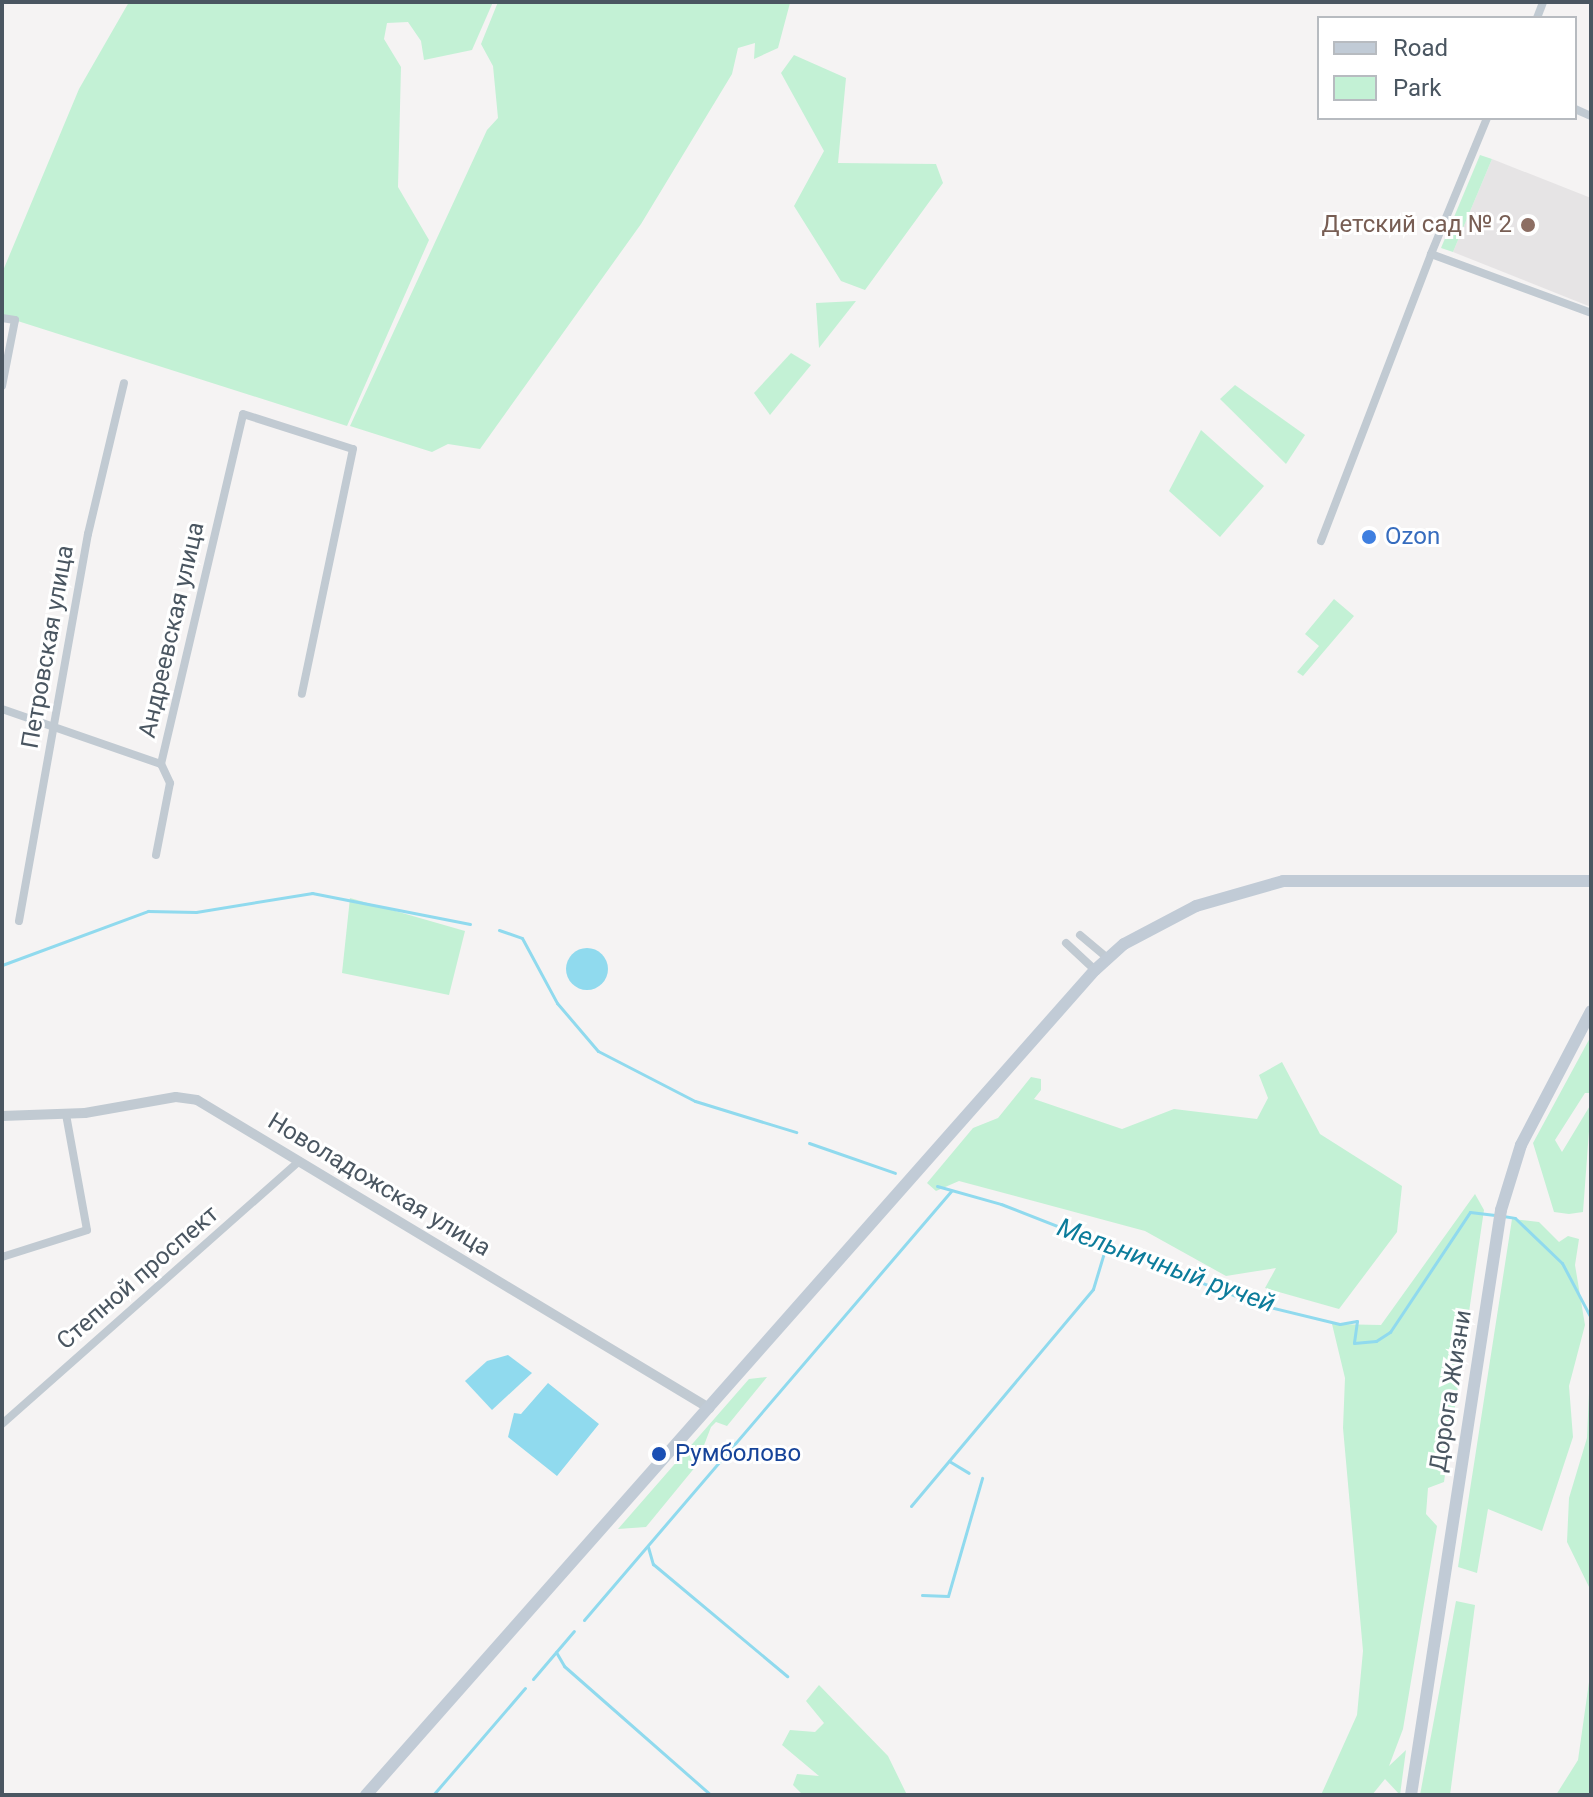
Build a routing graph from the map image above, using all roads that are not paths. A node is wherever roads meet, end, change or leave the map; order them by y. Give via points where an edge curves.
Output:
1 (1486, 120) edge
2 (1431, 254) junction
3 (1591, 313) edge
4 (2, 318) edge
5 (124, 383) dead end
6 (2, 386) edge
7 (1321, 541) dead end
8 (302, 694) dead end
9 (2, 709) edge
10 (54, 725) junction
11 (161, 764) junction
12 (156, 855) dead end
13 (1591, 881) edge
14 (19, 921) dead end
15 (1080, 935) dead end
16 (1066, 943) dead end
17 (1107, 958) junction
18 (1095, 970) junction
19 (1591, 1011) edge
20 (66, 1115) junction
21 (2, 1116) edge
22 (299, 1161) junction
23 (2, 1257) edge
24 (709, 1408) junction
25 (2, 1424) edge
26 (366, 1795) edge
27 (1411, 1795) edge

1 - 2 street
2 - 3 street
2 - 7 street
4 - 6 street via 15,320
5 - 10 street, Петровская улица via 88,534
8 - 11 street, Андреевская улица via 353,449 243,414
9 - 10 street
10 - 11 street
10 - 14 street, Петровская улица
11 - 12 street, Андреевская улица via 170,783
13 - 17 main road via 1283,881 1196,906 1158,923
15 - 17 street
16 - 18 street
17 - 18 main road
18 - 24 main road
19 - 27 main road, Дорога Жизни via 1521,1145 1501,1210
20 - 21 street, Новоладожская улица
20 - 22 street, Новоладожская улица via 186,1097
20 - 23 street via 87,1230
22 - 24 street, Новоладожская улица
22 - 25 street, Степной проспект
24 - 26 main road

